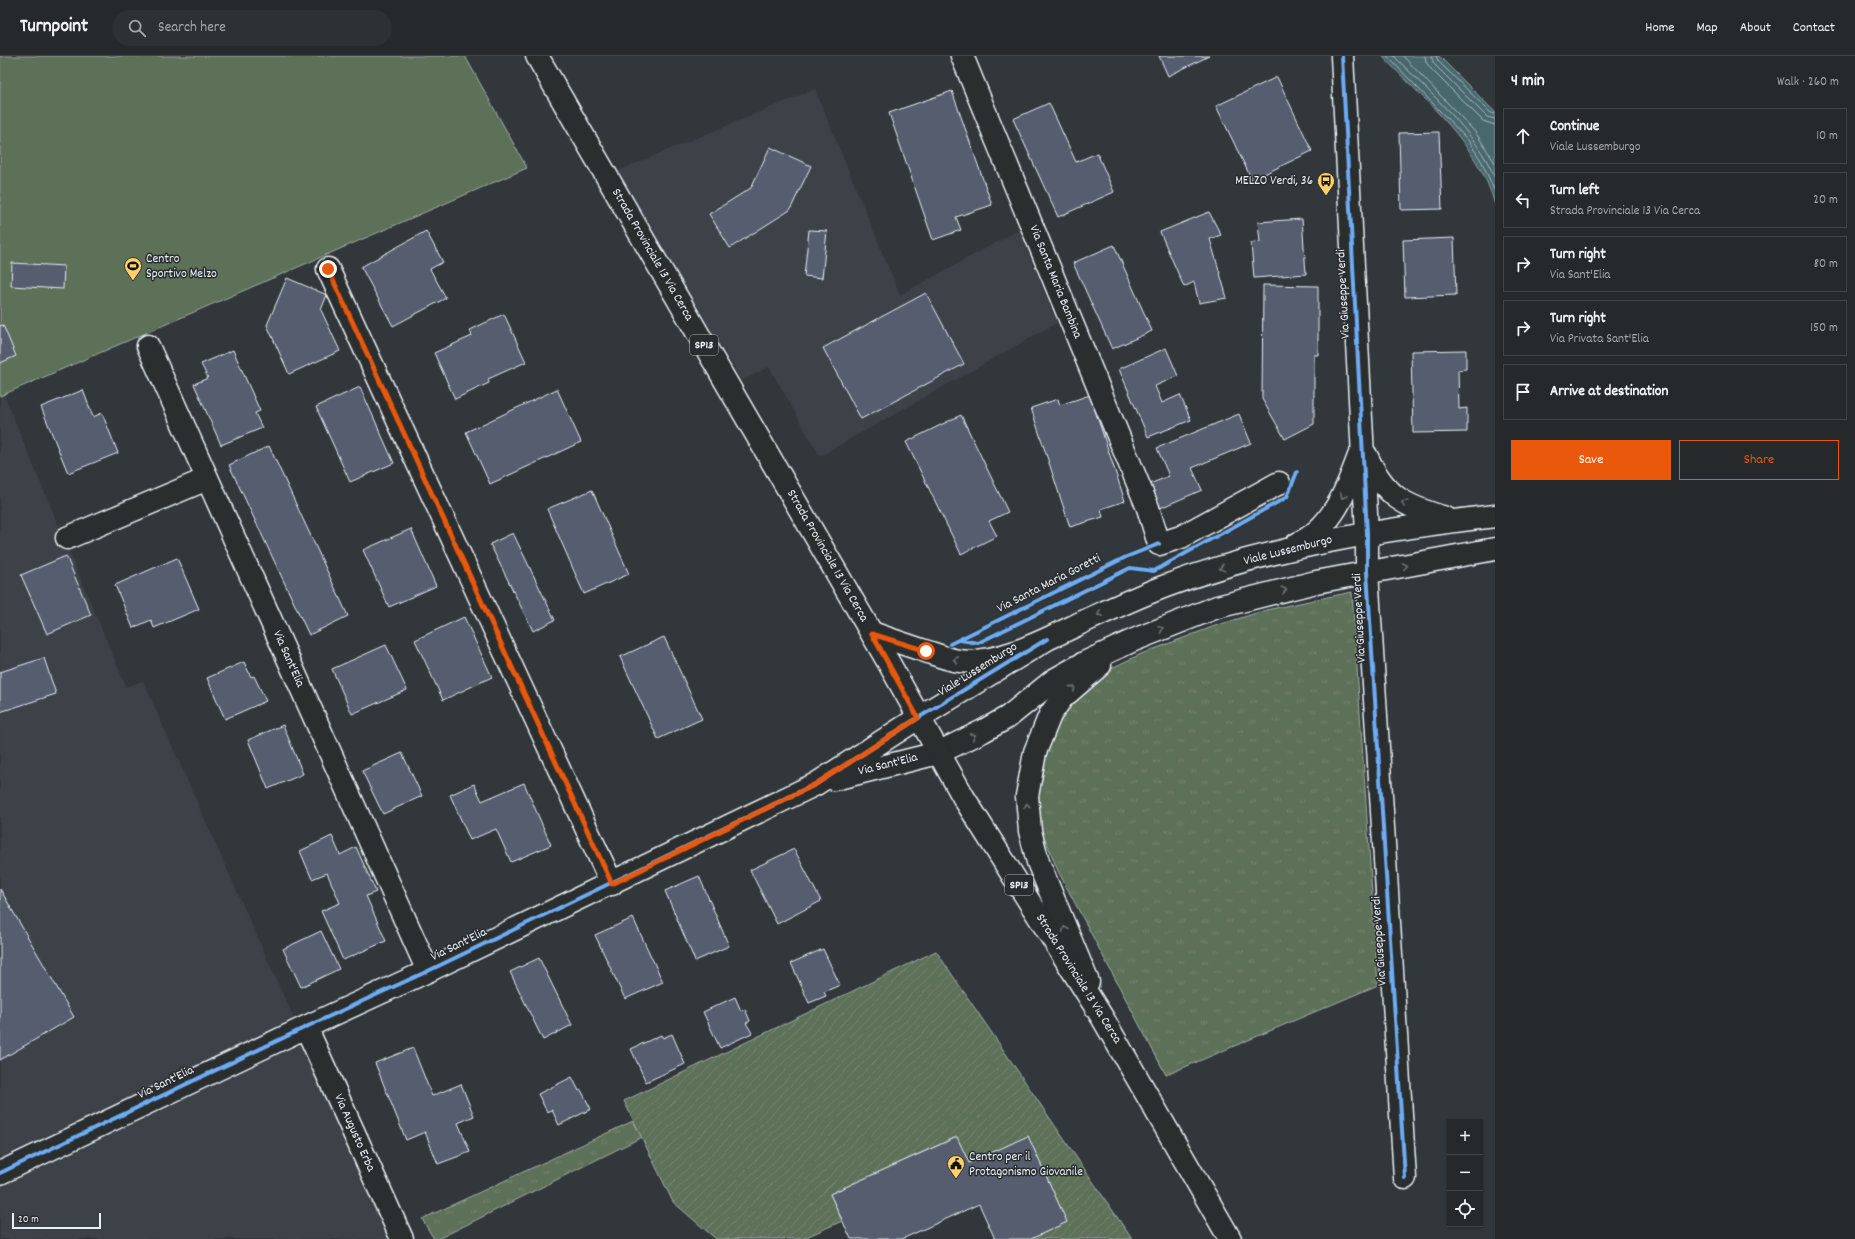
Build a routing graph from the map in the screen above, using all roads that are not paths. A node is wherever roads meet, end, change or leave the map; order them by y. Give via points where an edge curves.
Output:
1 (537, 56) edge
2 (962, 56) edge
3 (1342, 56) edge
4 (328, 269) dead end
5 (148, 346) dead end
6 (1362, 447) junction
7 (207, 479) junction
8 (1279, 483) dead end
9 (1495, 516) edge
10 (1454, 521) junction
11 (1367, 532) junction
12 (67, 538) dead end
13 (1495, 549) edge
14 (1273, 554) junction
15 (1367, 572) junction
16 (872, 634) junction
17 (1047, 639) junction
18 (1125, 644) junction
19 (918, 718) junction
20 (938, 753) junction
21 (816, 784) junction
22 (612, 884) junction
23 (428, 971) junction
24 (1102, 1017) junction
25 (306, 1027) junction
26 (0, 1173) edge
27 (1405, 1178) dead end
28 (402, 1239) edge
29 (1230, 1239) edge

1 - 16 street, Strada Provinciale 13 Via Cerca / SP13
2 - 8 street, Via Santa Maria Bambina via 1148,508 1158,544 1181,537
3 - 6 street, Via Giuseppe Verdi
4 - 22 street
5 - 7 street, Via Sant'Elia
10 -> 6 street, Via Giuseppe Verdi via 1421,511 1396,498 1380,482
6 - 11 street, Via Giuseppe Verdi
6 -> 14 street, Via Giuseppe Verdi via 1347,488 1322,527 1306,540
7 - 12 street
7 - 23 street, Via Sant'Elia
9 - 10 street, Viale Lussemburgo
10 - 11 street, Viale Lussemburgo
11 - 14 street, Viale Lussemburgo
11 - 15 street, Via Giuseppe Verdi
15 -> 13 street
14 -> 17 street, Viale Lussemburgo via 1163,587 1109,609
18 -> 15 street via 1217,607 1310,583
15 - 27 street, Via Giuseppe Verdi
17 -> 16 street, Viale Lussemburgo via 1000,656 967,662 950,660
16 - 19 street, Strada Provinciale 13 Via Cerca / SP13
17 - 19 street, Viale Lussemburgo
20 -> 18 street via 996,725 1060,676
24 -> 18 street via 1038,862 1030,831 1027,796 1035,752 1062,698
19 - 20 street, Strada Provinciale 13 Via Cerca / SP13
19 - 21 street, Via Sant'Elia
20 - 21 street, Via Sant'Elia
20 - 24 street, Strada Provinciale 13 Via Cerca / SP13
21 - 22 street, Via Sant'Elia
22 - 23 street, Via Sant'Elia
23 - 25 street, Via Sant'Elia
24 - 29 street, Strada Provinciale 13 Via Cerca / SP13
25 - 26 street, Via Sant'Elia
25 - 28 street, Via Augusto Erba

